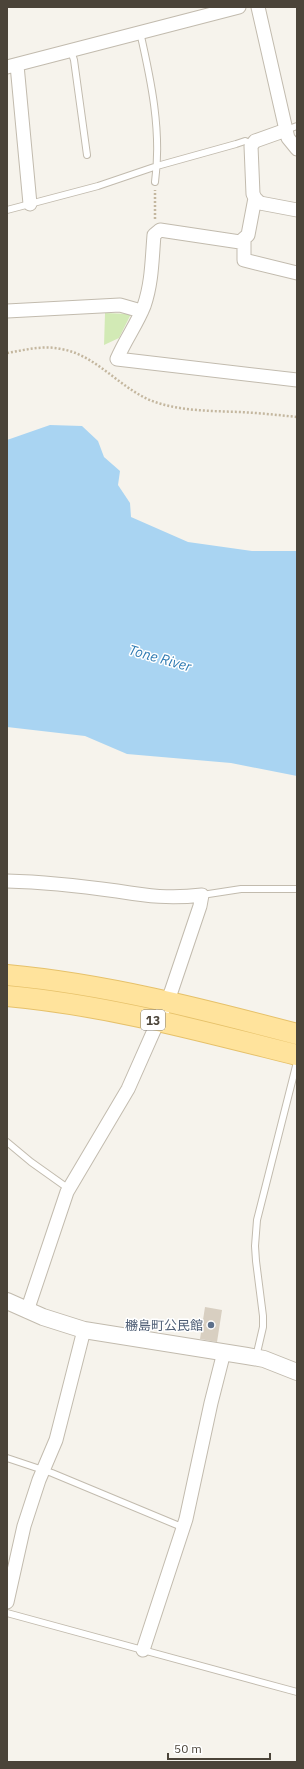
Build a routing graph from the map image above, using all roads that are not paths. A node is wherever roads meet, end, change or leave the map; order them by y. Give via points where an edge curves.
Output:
1 (239, 7) edge
2 (258, 7) edge
3 (140, 32) junction
4 (71, 51) junction
5 (12, 66) edge
6 (291, 128) edge
7 (252, 144) junction
8 (297, 149) edge
9 (87, 155) dead end
10 (157, 166) junction
11 (155, 182) road end
12 (255, 198) junction
13 (30, 204) junction
14 (7, 210) edge
15 (297, 210) edge
16 (244, 239) junction
17 (297, 273) edge
18 (7, 311) edge
19 (141, 311) junction
20 (297, 380) edge
21 (7, 882) edge
22 (297, 889) edge
23 (202, 895) junction
24 (7, 975) edge
25 (7, 996) edge
26 (167, 1001) junction
27 (158, 1021) junction
28 (297, 1034) edge
29 (297, 1055) edge
30 (297, 1062) edge
31 (7, 1142) edge
32 (69, 1189) junction
33 (7, 1302) edge
34 (27, 1310) junction
35 (84, 1330) junction
36 (224, 1352) junction
37 (255, 1358) junction
38 (297, 1372) edge
39 (7, 1458) edge
40 (44, 1470) junction
41 (184, 1526) junction
42 (7, 1602) edge
43 (7, 1613) edge
44 (143, 1650) junction
45 (297, 1692) edge

1 - 3 street
2 - 6 street
3 - 4 street
3 - 10 lane via 155,117
4 - 5 street
4 - 9 lane
5 - 13 street
6 - 7 street
6 - 8 street via 288,138
7 - 10 lane via 245,141
7 - 12 street via 250,150
10 - 11 lane
10 - 13 lane via 98,186
12 - 15 street via 260,203
12 - 16 street via 248,236
13 - 14 lane
16 - 17 street via 244,260
16 - 19 street via 240,242 160,230 154,235 150,286
18 - 19 street via 120,305
19 - 20 street via 117,359
21 - 23 street via 61,884 168,898
22 - 23 lane via 241,889
23 - 26 street
24 - 26 main road, 13
25 - 27 main road, 13 via 80,1006
26 - 27 street
26 - 28 main road, 13
27 - 29 main road, 13
27 - 32 street via 128,1089
30 - 37 lane via 257,1220 255,1246 263,1316
31 - 32 lane
32 - 34 street
33 - 34 street
34 - 35 street via 49,1320
35 - 36 street
35 - 40 street via 61,1422
36 - 37 street
36 - 41 street
37 - 38 street
39 - 40 lane
40 - 41 lane
40 - 42 street via 24,1526
41 - 44 street
43 - 44 lane
44 - 45 lane

